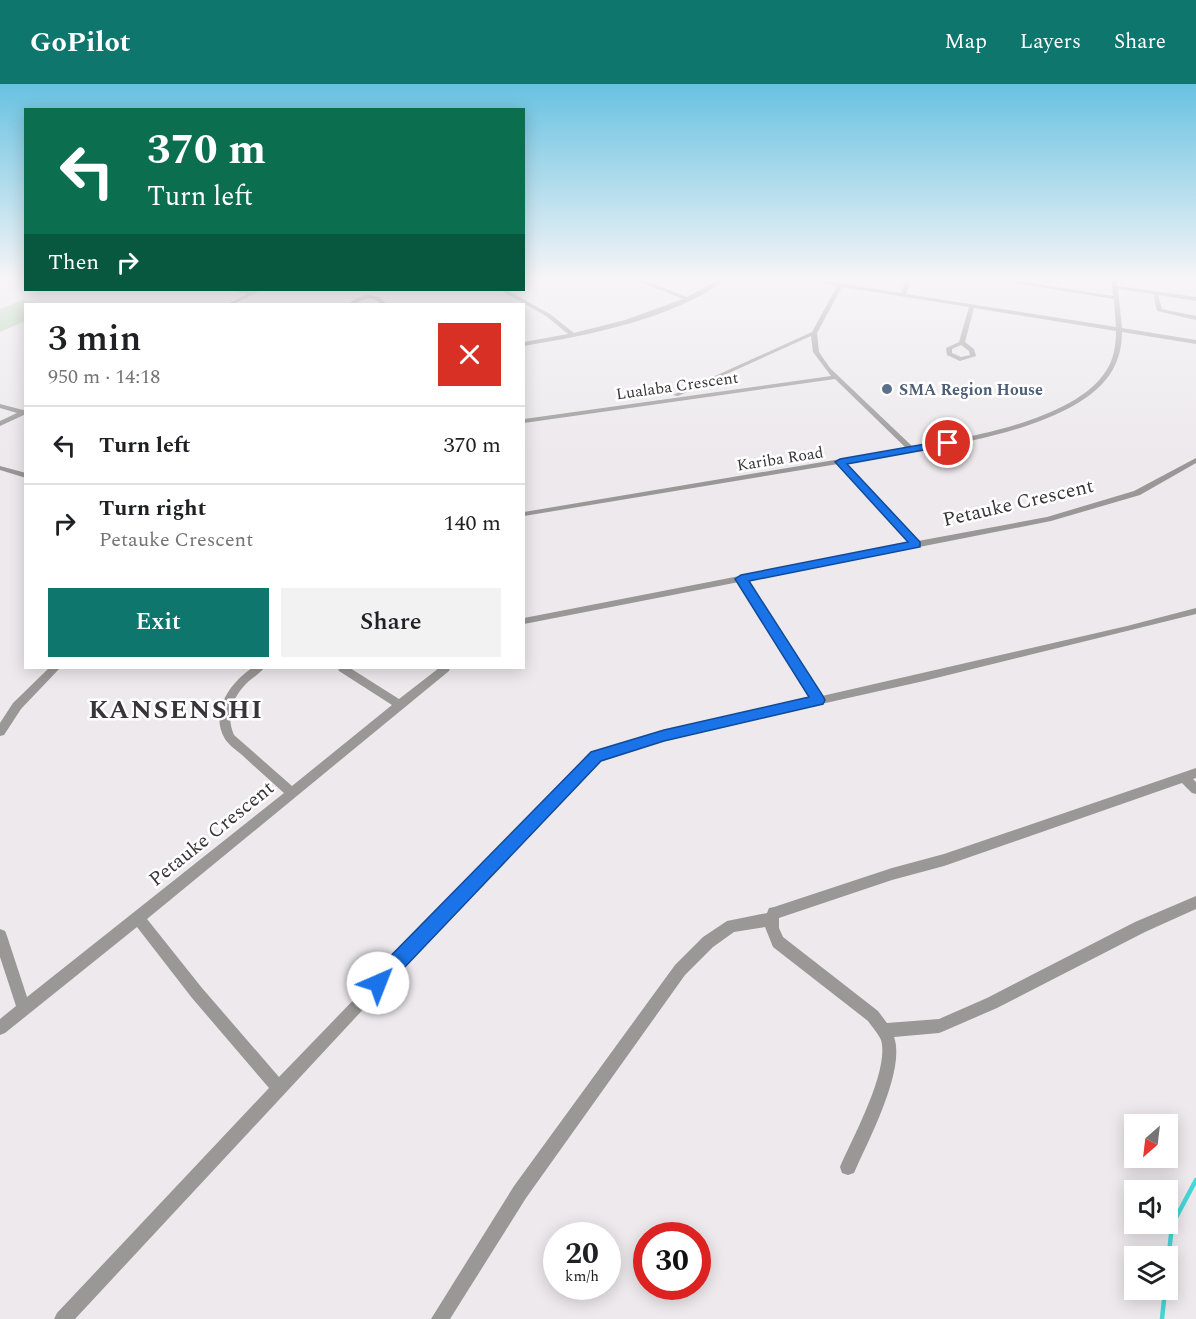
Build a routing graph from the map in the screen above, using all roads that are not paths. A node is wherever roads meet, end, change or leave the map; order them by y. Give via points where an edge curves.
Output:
1 (564, 337) edge
2 (806, 337) edge
3 (815, 337) edge
4 (964, 337) edge
5 (1117, 337) edge
6 (1161, 337) edge
7 (1196, 342) edge
8 (962, 343) dead end
9 (525, 344) edge
10 (835, 377) junction
11 (687, 391) junction
12 (693, 397) junction
13 (656, 402) junction
14 (0, 405) edge
15 (24, 411) edge
16 (525, 421) edge
17 (0, 424) edge
18 (911, 449) junction
19 (1196, 460) edge
20 (840, 462) junction
21 (0, 468) edge
22 (24, 475) edge
23 (525, 514) edge
24 (916, 544) junction
25 (741, 579) junction
26 (1196, 611) edge
27 (525, 621) edge
28 (54, 669) edge
29 (257, 669) edge
30 (345, 669) edge
31 (444, 669) edge
32 (819, 700) junction
33 (400, 705) junction
34 (0, 732) edge
35 (1189, 775) edge
36 (1196, 789) edge
37 (291, 793) junction
38 (1196, 902) edge
39 (138, 918) junction
40 (771, 919) junction
41 (0, 936) edge
42 (24, 1008) junction
43 (0, 1028) edge
44 (885, 1030) junction
45 (279, 1089) junction
46 (848, 1167) dead end
47 (63, 1319) edge
48 (440, 1319) edge

1 - 9 street
2 - 11 street
3 - 10 street via 818,356
4 - 8 street
5 - 18 street, Kariba Road via 1116,355 1107,373 1058,411 996,434
6 - 7 street
10 - 12 street, Lualaba Crescent
10 - 18 street
11 - 12 street
11 - 13 street
12 - 13 street, Lualaba Crescent
13 - 16 street, Lualaba Crescent
14 - 15 street
15 - 17 street
18 - 20 street, Kariba Road
19 - 24 street, Petauke Crescent via 1118,499 1048,519
20 - 23 street, Kariba Road
20 - 24 street
21 - 22 street
24 - 25 street, Petauke Crescent
25 - 27 street, Petauke Crescent
25 - 32 street
26 - 32 street
28 - 34 street via 17,706
29 - 37 street via 235,689 224,718 226,727 230,738
30 - 33 street
31 - 33 street, Petauke Crescent
32 - 45 street via 664,735 597,756
33 - 37 street, Petauke Crescent
35 - 36 street
35 - 40 street via 944,860 843,889 774,913
37 - 39 street, Petauke Crescent
38 - 44 street via 939,1026
39 - 42 street, Petauke Crescent
39 - 45 street
40 - 44 street via 778,942 873,1016
40 - 48 street via 732,926 708,942 681,970 520,1192
41 - 42 street
42 - 43 street, Petauke Crescent
44 - 46 street via 890,1046 886,1071
45 - 47 street

